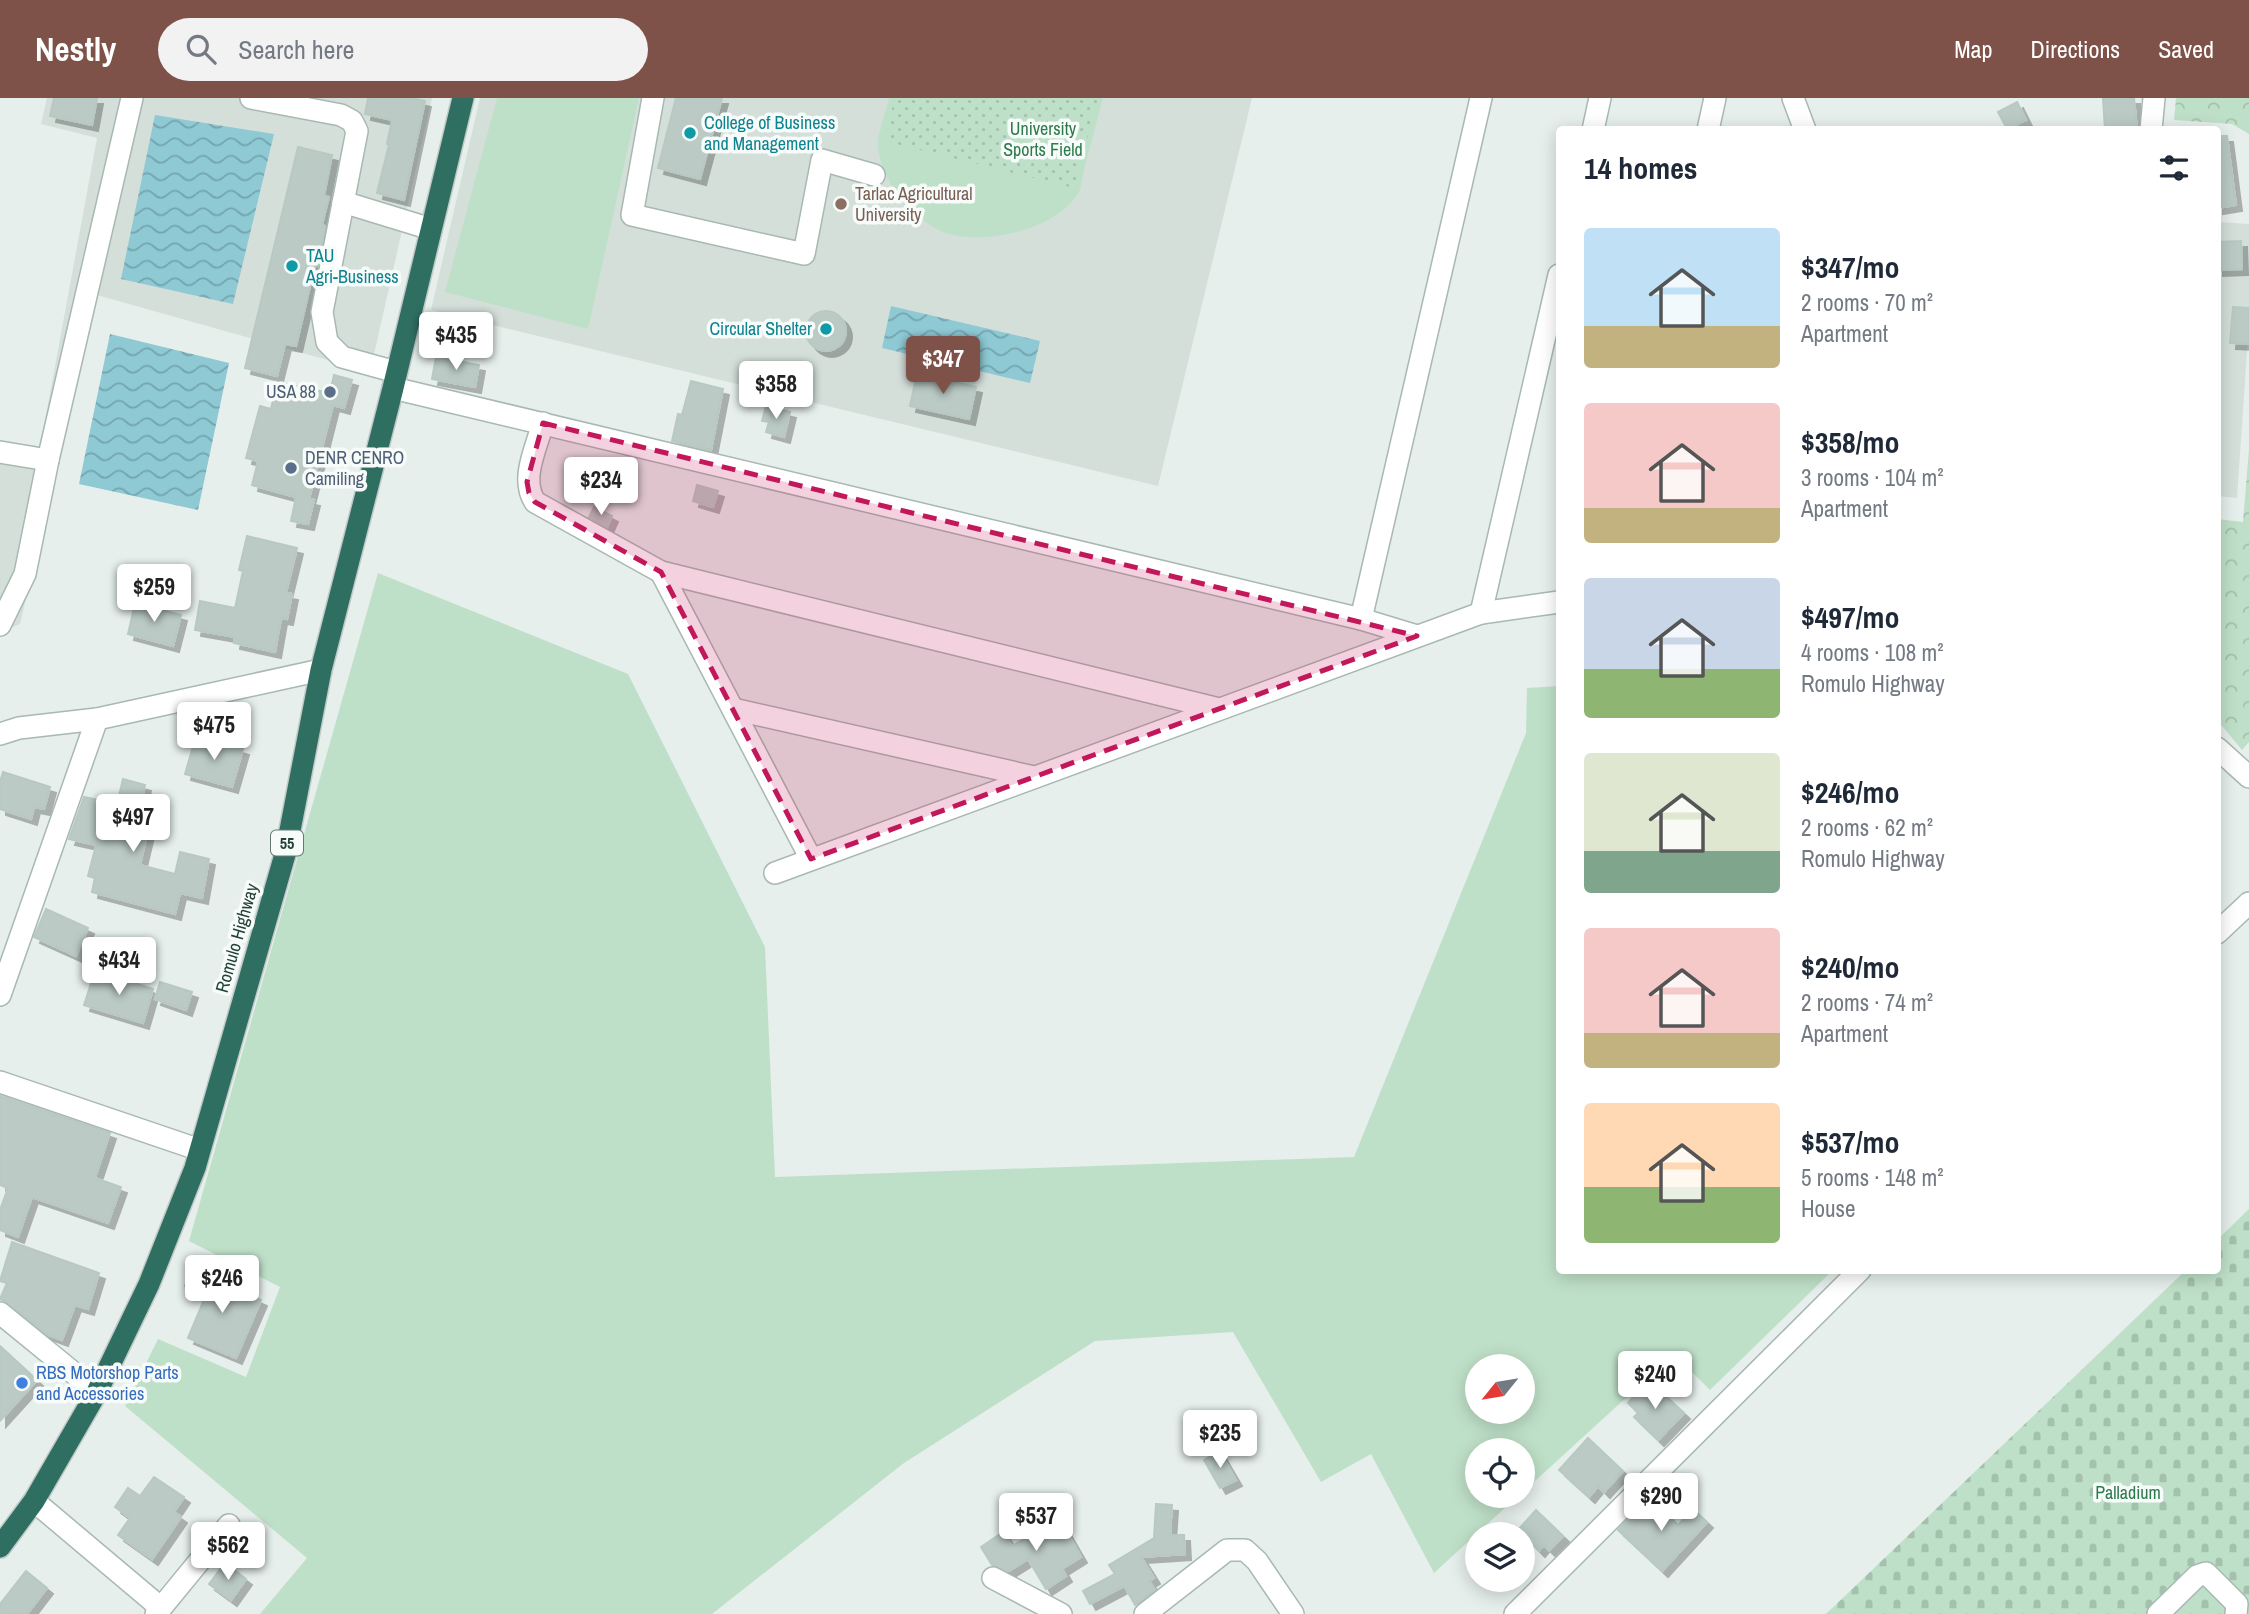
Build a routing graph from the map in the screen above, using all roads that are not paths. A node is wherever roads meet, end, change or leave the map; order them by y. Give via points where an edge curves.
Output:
1 (132, 98) edge
2 (251, 98) edge
3 (463, 98) edge
4 (653, 98) edge
5 (1481, 98) edge
6 (1600, 98) edge
7 (1716, 98) edge
8 (1793, 98) edge
9 (2154, 98) edge
10 (1594, 126) edge
11 (1709, 126) edge
12 (1804, 126) edge
13 (2151, 126) edge
14 (874, 176) dead end
15 (343, 202) junction
16 (431, 229) junction
17 (1556, 288) edge
18 (395, 380) junction
19 (542, 424) junction
20 (0, 452) edge
21 (48, 460) junction
22 (661, 572) junction
23 (1556, 602) edge
24 (1481, 613) junction
25 (1361, 619) junction
26 (0, 625) edge
27 (1417, 636) junction
28 (321, 670) junction
29 (733, 709) junction
30 (1219, 709) junction
31 (97, 719) junction
32 (0, 734) edge
33 (2221, 752) edge
34 (1034, 777) junction
35 (2249, 777) edge
36 (811, 859) junction
37 (775, 873) dead end
38 (2249, 903) edge
39 (2221, 929) edge
40 (0, 995) edge
41 (0, 1082) edge
42 (200, 1150) junction
43 (1856, 1274) edge
44 (0, 1313) edge
45 (97, 1392) junction
46 (34, 1501) junction
47 (229, 1525) dead end
48 (0, 1547) edge
49 (993, 1578) dead end
50 (158, 1611) edge
51 (1061, 1614) edge
52 (1145, 1614) edge
53 (1293, 1614) edge
54 (1515, 1614) edge
55 (2158, 1614) edge
56 (2236, 1614) edge

1 - 21 street
2 - 15 street via 352,121 357,131
3 - 16 highway, Romulo Highway / 55
4 - 14 street via 632,215 804,254 822,160
5 - 25 street
6 - 10 street
7 - 11 street
8 - 12 street
9 - 13 street
15 - 16 street
15 - 18 street via 322,312 327,342 342,357
16 - 18 highway, Romulo Highway / 55
17 - 24 street
18 - 19 street
18 - 28 highway, Romulo Highway / 55
19 - 22 street via 527,482 535,502
19 - 25 street
20 - 21 street
21 - 26 street via 25,574
22 - 29 street
22 - 30 street
23 - 24 street
24 - 27 street
25 - 27 street
27 - 30 street
28 - 31 street
28 - 42 highway, Romulo Highway / 55 via 286,851
29 - 34 street
29 - 36 street
30 - 34 street
31 - 32 street
31 - 40 street
33 - 35 street
34 - 36 street
36 - 37 street
38 - 39 street
41 - 42 street
42 - 45 highway, Romulo Highway / 55 via 171,1232
43 - 54 street
44 - 45 street
45 - 46 highway, Romulo Highway / 55
46 - 48 highway, Romulo Highway / 55
46 - 50 street
47 - 50 street
49 - 51 street
52 - 53 street via 1227,1550 1245,1550
55 - 56 street via 2197,1576 2206,1573 2237,1604

